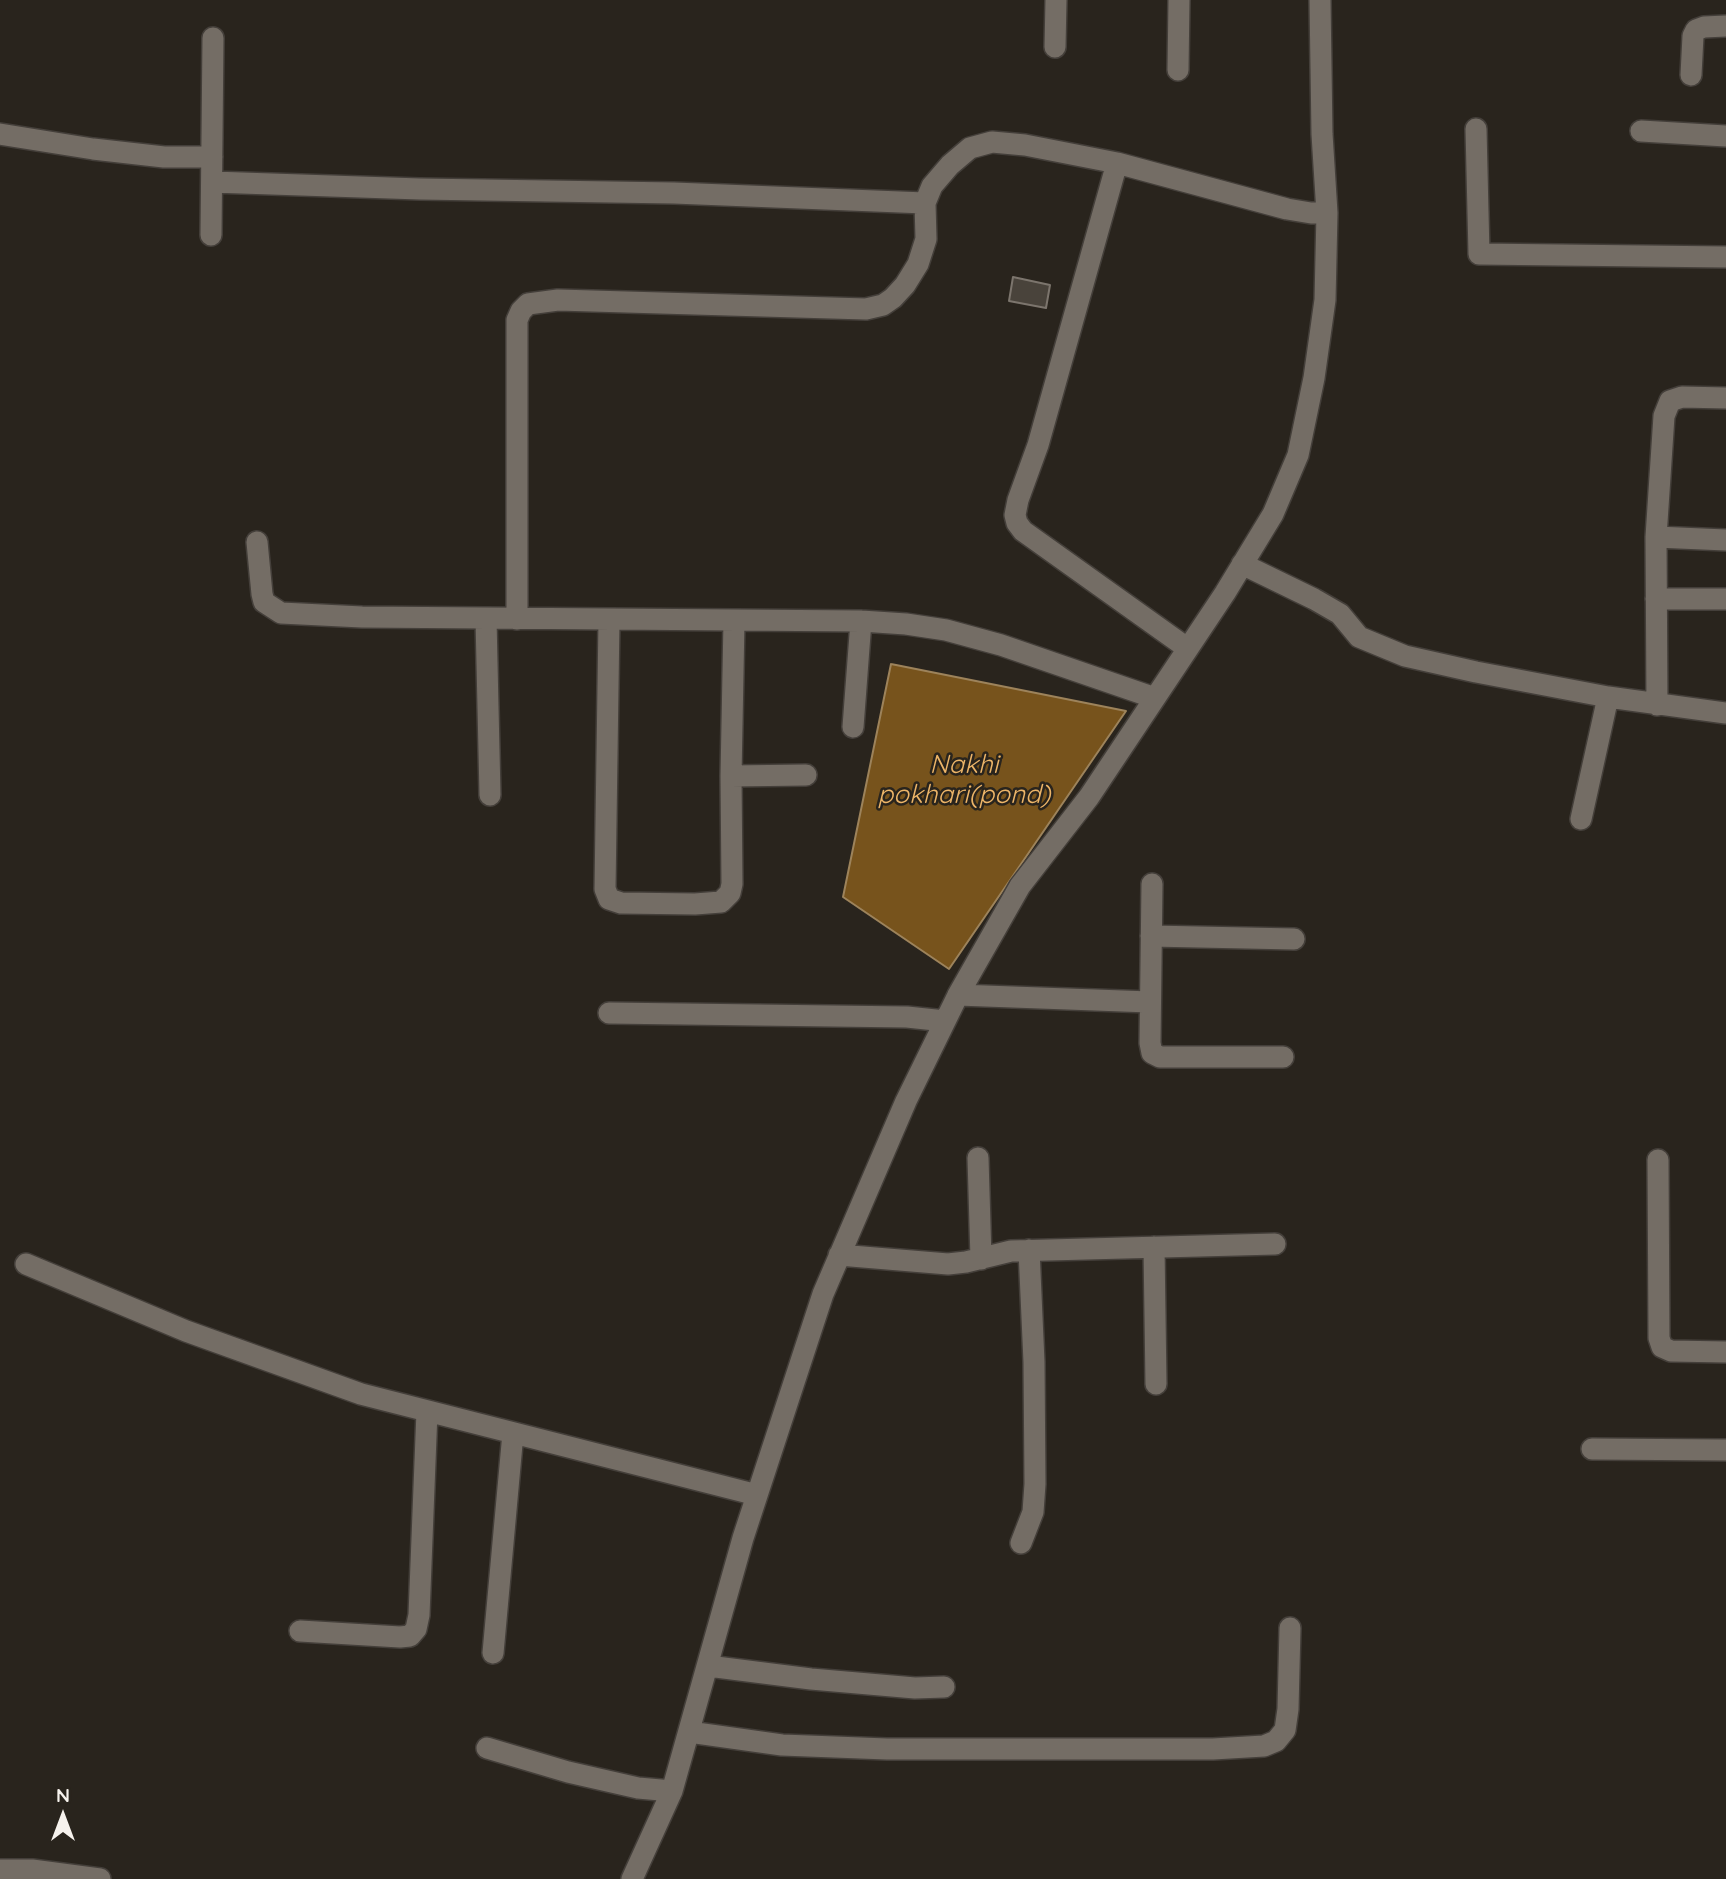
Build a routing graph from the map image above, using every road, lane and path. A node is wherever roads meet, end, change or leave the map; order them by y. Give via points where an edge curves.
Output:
1 (1056, 0) edge
2 (1179, 0) edge
3 (1320, 0) edge
4 (1726, 26) edge
5 (213, 38) dead end
6 (1055, 47) dead end
7 (1178, 70) dead end
8 (1691, 75) dead end
9 (1476, 129) dead end
10 (1641, 131) dead end
11 (0, 134) edge
12 (1726, 136) edge
13 (212, 157) junction
14 (1117, 163) junction
15 (212, 182) junction
16 (925, 203) junction
17 (1326, 213) junction
18 (211, 234) dead end
19 (1726, 257) edge
20 (1726, 398) edge
21 (1656, 537) junction
22 (1726, 540) edge
23 (257, 542) dead end
24 (1242, 564) junction
25 (1656, 599) junction
26 (1726, 599) edge
27 (486, 619) junction
28 (517, 619) junction
29 (609, 620) junction
30 (734, 621) junction
31 (861, 621) junction
32 (1187, 648) junction
33 (1608, 697) junction
34 (1154, 698) junction
35 (1657, 705) junction
36 (1726, 713) edge
37 (853, 727) dead end
38 (806, 775) dead end
39 (731, 776) junction
40 (489, 795) dead end
41 (1581, 819) dead end
42 (1152, 884) dead end
43 (1151, 936) junction
44 (1294, 939) dead end
45 (958, 995) junction
46 (1150, 1002) junction
47 (609, 1013) dead end
48 (945, 1021) junction
49 (1283, 1057) dead end
50 (978, 1158) dead end
51 (1658, 1160) dead end
52 (1275, 1244) dead end
53 (1154, 1247) junction
54 (1029, 1250) junction
55 (839, 1255) junction
56 (981, 1259) junction
57 (26, 1264) dead end
58 (1726, 1352) edge
59 (1156, 1384) dead end
60 (427, 1411) junction
61 (513, 1433) junction
62 (1592, 1448) dead end
63 (1726, 1451) edge
64 (757, 1495) junction
65 (1021, 1543) dead end
66 (1290, 1628) dead end
67 (300, 1631) dead end
68 (493, 1653) dead end
69 (708, 1666) junction
70 (944, 1687) dead end
71 (689, 1732) junction
72 (487, 1748) dead end
73 (672, 1791) junction
74 (0, 1870) edge
75 (100, 1879) edge
76 (632, 1879) edge

1 - 6 street
2 - 7 street
3 - 17 street
4 - 8 street via 1696,30
5 - 13 street
9 - 19 street via 1479,254
10 - 12 street
11 - 13 street via 164,157
13 - 15 street
14 - 16 street via 992,142 970,148 950,165
14 - 17 street via 1287,209
14 - 32 street via 1015,515 1023,531
15 - 16 street
15 - 18 street
16 - 28 street via 926,239 918,264 905,285 883,305 866,309 558,300 528,304 521,311 517,320
17 - 24 street via 1325,300 1298,455 1273,514
20 - 21 street via 1670,401 1664,416
21 - 22 street
21 - 25 street
23 - 27 street via 264,602 281,613
24 - 32 street
24 - 33 street via 1340,614 1359,637 1405,656
25 - 26 street
25 - 35 street
27 - 28 street
27 - 40 street
28 - 29 street
29 - 30 street
29 - 39 street via 604,867 609,899 695,904 721,902 730,893
30 - 31 street
30 - 39 street
31 - 34 street via 946,630
31 - 37 street
32 - 34 street
33 - 35 street
33 - 41 street
34 - 45 street via 1089,797 1020,886
35 - 36 street
38 - 39 street
42 - 43 street
43 - 44 street
43 - 46 street
45 - 46 street
45 - 48 street
46 - 49 street via 1150,1043 1152,1052 1160,1057
47 - 48 street
48 - 55 street
50 - 56 street
51 - 58 street via 1662,1347
52 - 53 street
53 - 54 street
53 - 59 street
54 - 56 street
54 - 65 street via 1035,1484 1034,1512
55 - 56 street via 948,1264
55 - 64 street
57 - 60 street via 186,1331 361,1394
60 - 61 street
60 - 67 street via 416,1629 410,1636 400,1637
61 - 64 street
61 - 68 street
62 - 63 street
64 - 69 street
66 - 71 street via 1285,1730 1264,1746 887,1749 782,1745
69 - 70 street via 876,1685
69 - 71 street
71 - 73 street
72 - 73 street via 591,1778
73 - 76 street
74 - 75 street

